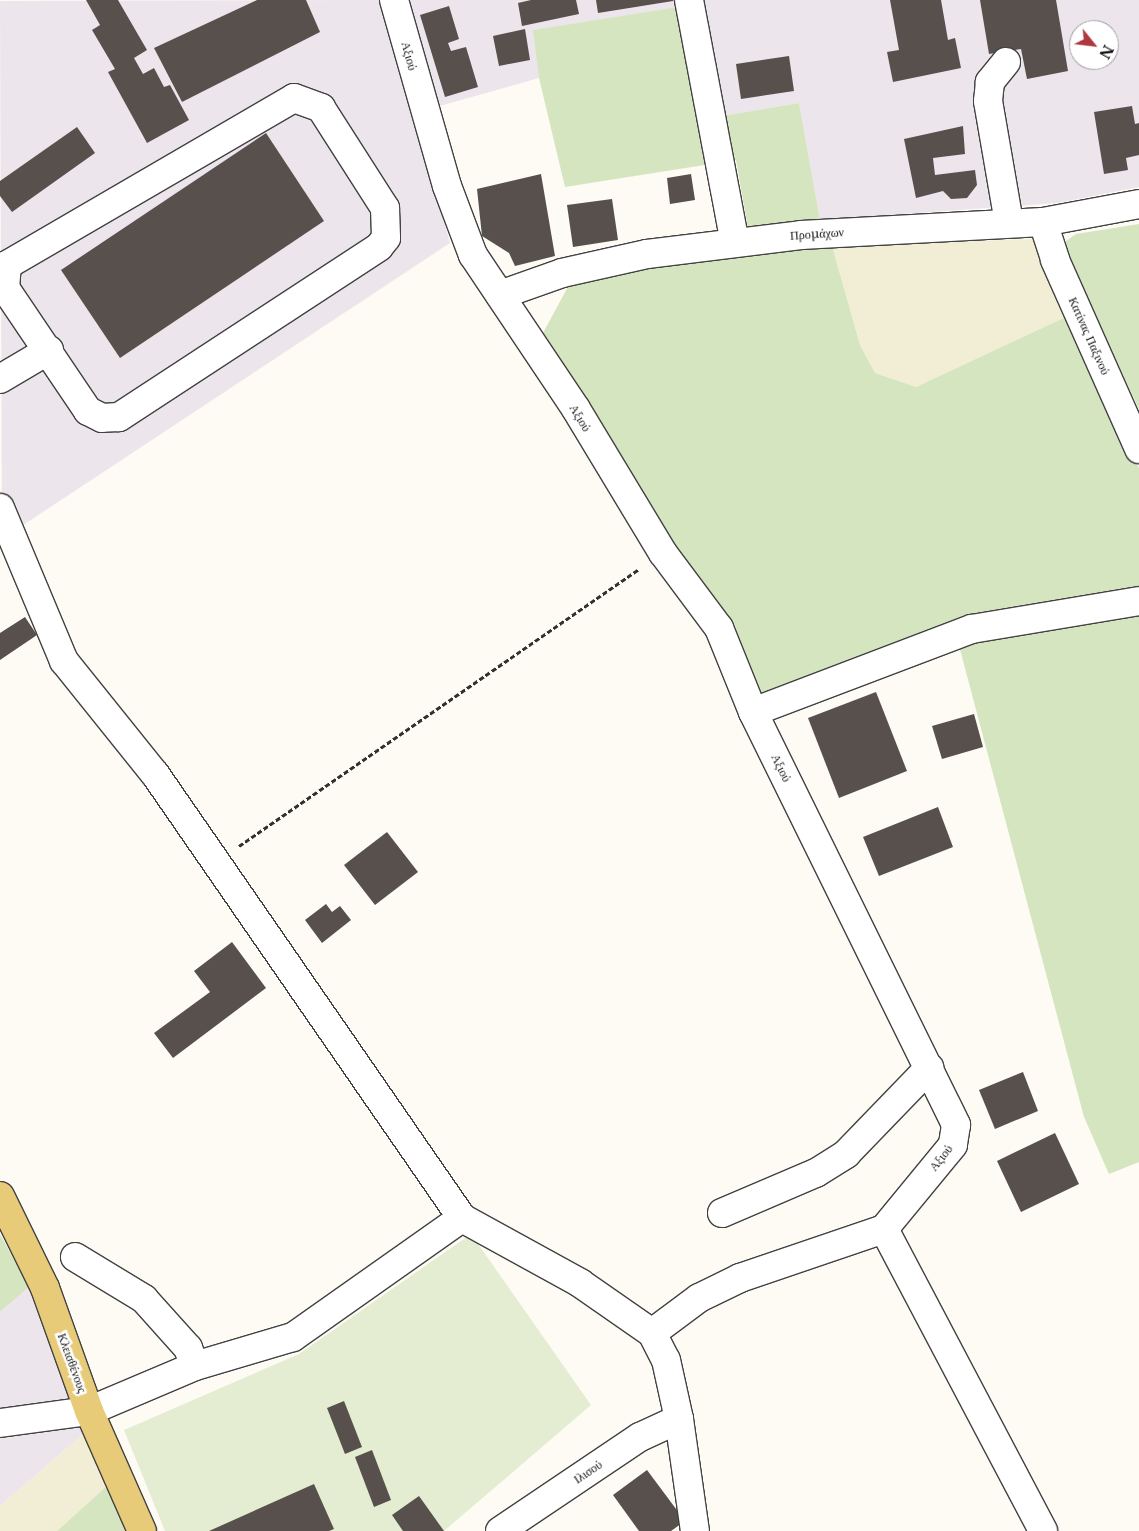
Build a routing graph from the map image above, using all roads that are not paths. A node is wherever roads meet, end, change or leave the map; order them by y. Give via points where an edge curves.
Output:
1 (394, 0) edge
2 (689, 0) edge
3 (1006, 62) dead end
4 (1139, 204) edge
5 (1043, 222) junction
6 (1009, 223) junction
7 (735, 243) junction
8 (500, 295) junction
9 (49, 350) junction
10 (0, 379) edge
11 (1139, 449) edge
12 (0, 508) edge
13 (1139, 601) edge
14 (753, 712) junction
15 (929, 1068) junction
16 (0, 1196) edge
17 (722, 1213) dead end
18 (462, 1218) junction
19 (884, 1229) junction
20 (75, 1257) dead end
21 (652, 1333) junction
22 (195, 1366) junction
23 (89, 1411) junction
24 (679, 1419) junction
25 (0, 1423) edge
26 (142, 1531) edge
27 (500, 1531) edge
28 (695, 1531) edge
29 (1043, 1531) edge

1 - 8 street, Αξιού via 465,237
2 - 7 street
3 - 6 street via 990,82 988,101
4 - 5 street, Προμάχων
5 - 6 street, Προμάχων
5 - 11 street, Κατίνας Παξινού via 1055,260
6 - 7 street, Προμάχων
7 - 8 street, Προμάχων via 596,264
8 - 14 street, Αξιού via 662,553 719,628
9 - 9 street via 5,288 7,266 284,100 310,100 322,108 385,208 388,226 379,247 118,417 102,418 88,411
9 - 10 street
12 - 18 street via 64,661 155,774
13 - 14 street via 972,629
14 - 15 street, Αξιού
15 - 17 street via 846,1154 816,1174
15 - 19 street, Αξιού via 956,1126 953,1145
16 - 23 main road, Κλεισθένους via 45,1288
18 - 21 street via 580,1283
18 - 22 street via 311,1327
19 - 21 street via 740,1278 699,1298
19 - 29 street
20 - 22 street via 144,1299 188,1348
21 - 24 street via 666,1360
22 - 23 street
23 - 25 street
23 - 26 main road, Κλεισθένους
24 - 27 street, Ιλισού via 640,1437
24 - 28 street

